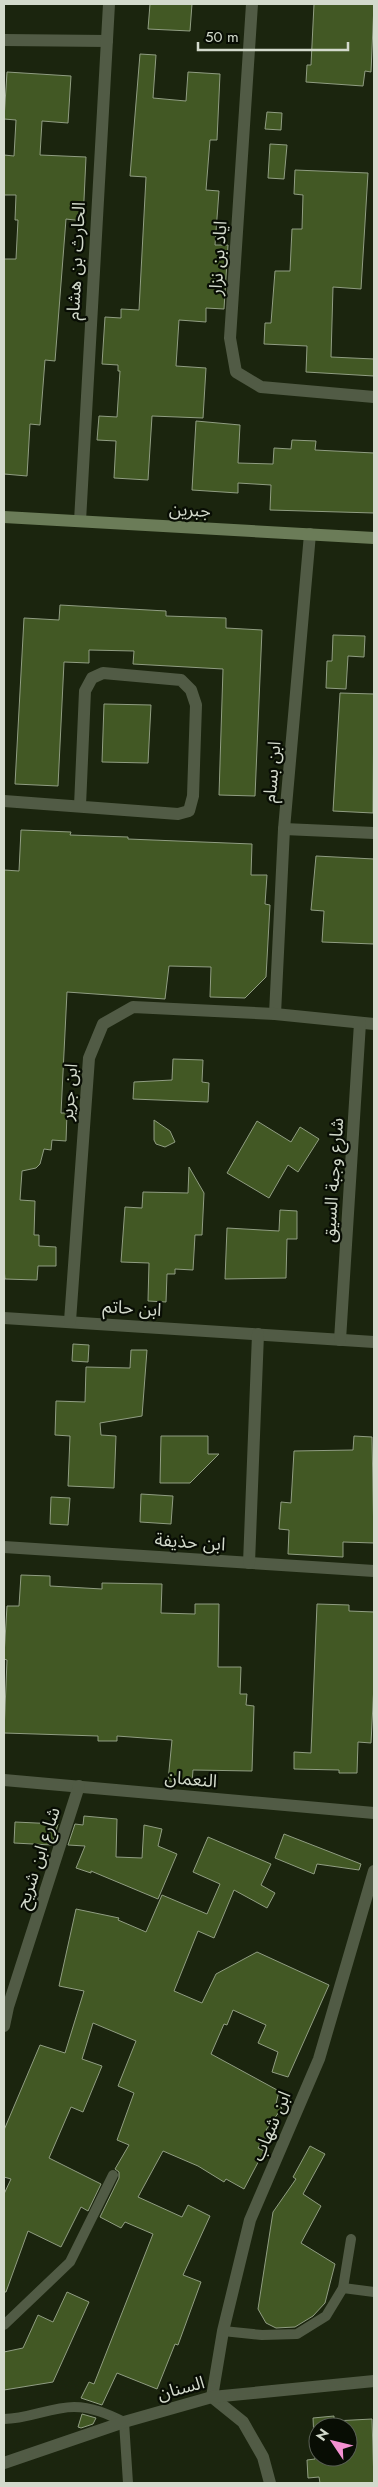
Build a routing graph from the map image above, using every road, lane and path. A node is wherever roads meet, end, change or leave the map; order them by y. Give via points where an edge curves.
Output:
1 (109, 4) edge
2 (252, 4) edge
3 (4, 40) edge
4 (106, 41) junction
5 (374, 397) edge
6 (4, 517) edge
7 (80, 521) junction
8 (310, 534) junction
9 (374, 538) edge
10 (4, 801) edge
11 (80, 806) junction
12 (284, 829) junction
13 (374, 833) edge
14 (275, 1014) junction
15 (360, 1023) junction
16 (374, 1024) edge
17 (4, 1318) edge
18 (70, 1321) junction
19 (258, 1334) junction
20 (340, 1340) junction
21 (374, 1342) edge
22 (4, 1547) edge
23 (249, 1563) junction
24 (374, 1571) edge
25 (4, 1780) edge
26 (79, 1786) junction
27 (374, 1813) edge
28 (374, 1872) edge
29 (4, 2026) edge
30 (113, 2175) dead end
31 (351, 2239) dead end
32 (342, 2288) junction
33 (374, 2292) edge
34 (4, 2325) edge
35 (223, 2331) junction
36 (374, 2381) edge
37 (212, 2397) junction
38 (4, 2419) edge
39 (124, 2422) junction
40 (4, 2463) edge
41 (128, 2483) edge
42 (270, 2483) edge

1 - 4 street, الحارث بن هشام
2 - 5 street, اياد بن نزار via 230,338 236,372 261,388
3 - 4 street
4 - 7 street, الحارث بن هشام
6 - 7 street, جبرين
7 - 8 street, جبرين
8 - 9 street, جبرين
8 - 12 street, ابن بسام
10 - 11 street
11 - 11 street via 178,814 189,810 193,796 196,705 192,690 181,680 103,672 92,678 86,691
12 - 13 street
12 - 14 street, ابن بسام
14 - 15 street, ابن جرير
14 - 18 street, ابن جرير via 134,1007 103,1024 89,1058
15 - 16 street, ابن جرير
15 - 20 street, شارع وجبة السيق
17 - 18 street, ابن حاتم
18 - 19 street, ابن حاتم
19 - 20 street, ابن حاتم
19 - 23 street
20 - 21 street, ابن حاتم
22 - 23 street, ابن حذيفة
23 - 24 street, ابن حذيفة
25 - 26 street, النعمان
26 - 27 street, النعمان
26 - 29 street, شارع ابن شريح
28 - 35 street, ابن شهاب via 319,2058 250,2220
30 - 34 lane via 73,2258
31 - 32 lane
32 - 33 lane
32 - 35 lane via 326,2316 297,2334
35 - 37 street, ابن شهاب
36 - 37 street, السنان
37 - 39 street, السنان
37 - 42 street via 243,2422 263,2457
38 - 39 lane via 73,2407 100,2412
39 - 40 street, السنان
39 - 41 lane

